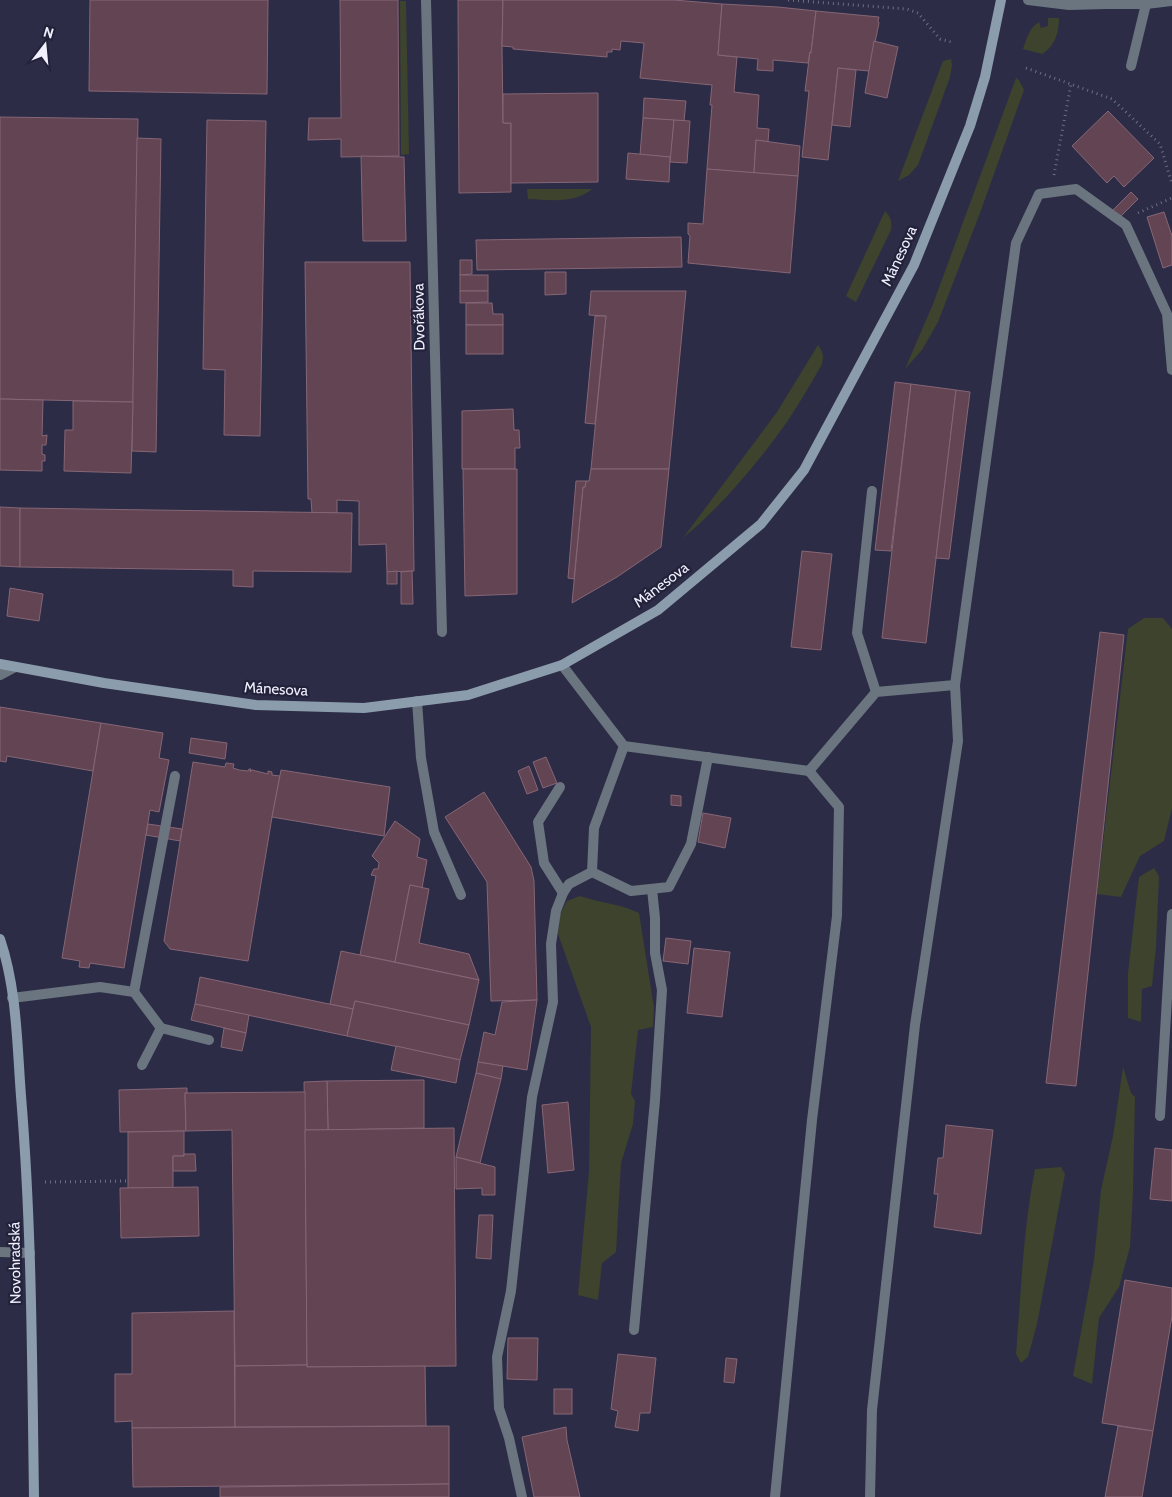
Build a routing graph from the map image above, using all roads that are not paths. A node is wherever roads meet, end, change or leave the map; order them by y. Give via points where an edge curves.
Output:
1 (426, 0) edge
2 (1001, 0) edge
3 (1028, 0) edge
4 (1172, 1) edge
5 (1146, 2) edge
6 (1131, 66) dead end
7 (1172, 370) edge
8 (872, 491) dead end
9 (442, 632) dead end
10 (0, 664) edge
11 (562, 665) junction
12 (15, 667) junction
13 (0, 675) edge
14 (955, 685) junction
15 (876, 692) junction
16 (418, 701) junction
17 (624, 746) junction
18 (708, 757) junction
19 (809, 771) junction
20 (175, 776) dead end
21 (560, 787) dead end
22 (592, 872) junction
23 (652, 889) junction
24 (563, 893) junction
25 (461, 895) dead end
26 (1172, 914) edge
27 (0, 939) edge
28 (134, 992) junction
29 (12, 998) junction
30 (161, 1028) junction
31 (209, 1040) dead end
32 (142, 1065) dead end
33 (1160, 1116) dead end
34 (0, 1252) edge
35 (30, 1253) junction
36 (634, 1330) dead end
37 (34, 1497) edge
38 (522, 1497) edge
39 (775, 1497) edge
40 (870, 1497) edge

1 - 9 street, Dvořákova
2 - 11 main road, Mánesova via 986,77 970,126 914,265 804,470 761,524 658,610
3 - 5 street via 1069,5
4 - 5 street
5 - 6 street
7 - 14 street via 1167,314 1126,225 1076,189 1039,194 1016,243
8 - 15 street via 857,633
10 - 12 main road, Mánesova
11 - 16 main road, Mánesova via 468,695
11 - 17 street
12 - 13 street
12 - 16 main road, Mánesova via 256,704 364,708
14 - 15 street
14 - 40 street via 958,741 916,1025 872,1410
15 - 19 street
16 - 25 street via 421,758 434,832
17 - 18 street
17 - 22 street via 594,828
18 - 19 street
18 - 23 street via 691,844 669,887
19 - 39 street via 839,807 836,916 812,1120
20 - 28 street
21 - 24 street via 538,822 544,863
22 - 23 street via 631,892
22 - 24 street via 569,884
23 - 36 street via 662,990
24 - 38 street via 551,944 553,1002 532,1097 511,1291 497,1357 500,1408
26 - 33 street
27 - 29 main road, Novohradská
28 - 29 street via 100,987
28 - 30 street
29 - 35 main road, Novohradská
30 - 31 street
30 - 32 street
34 - 35 street
35 - 37 main road, Novohradská

